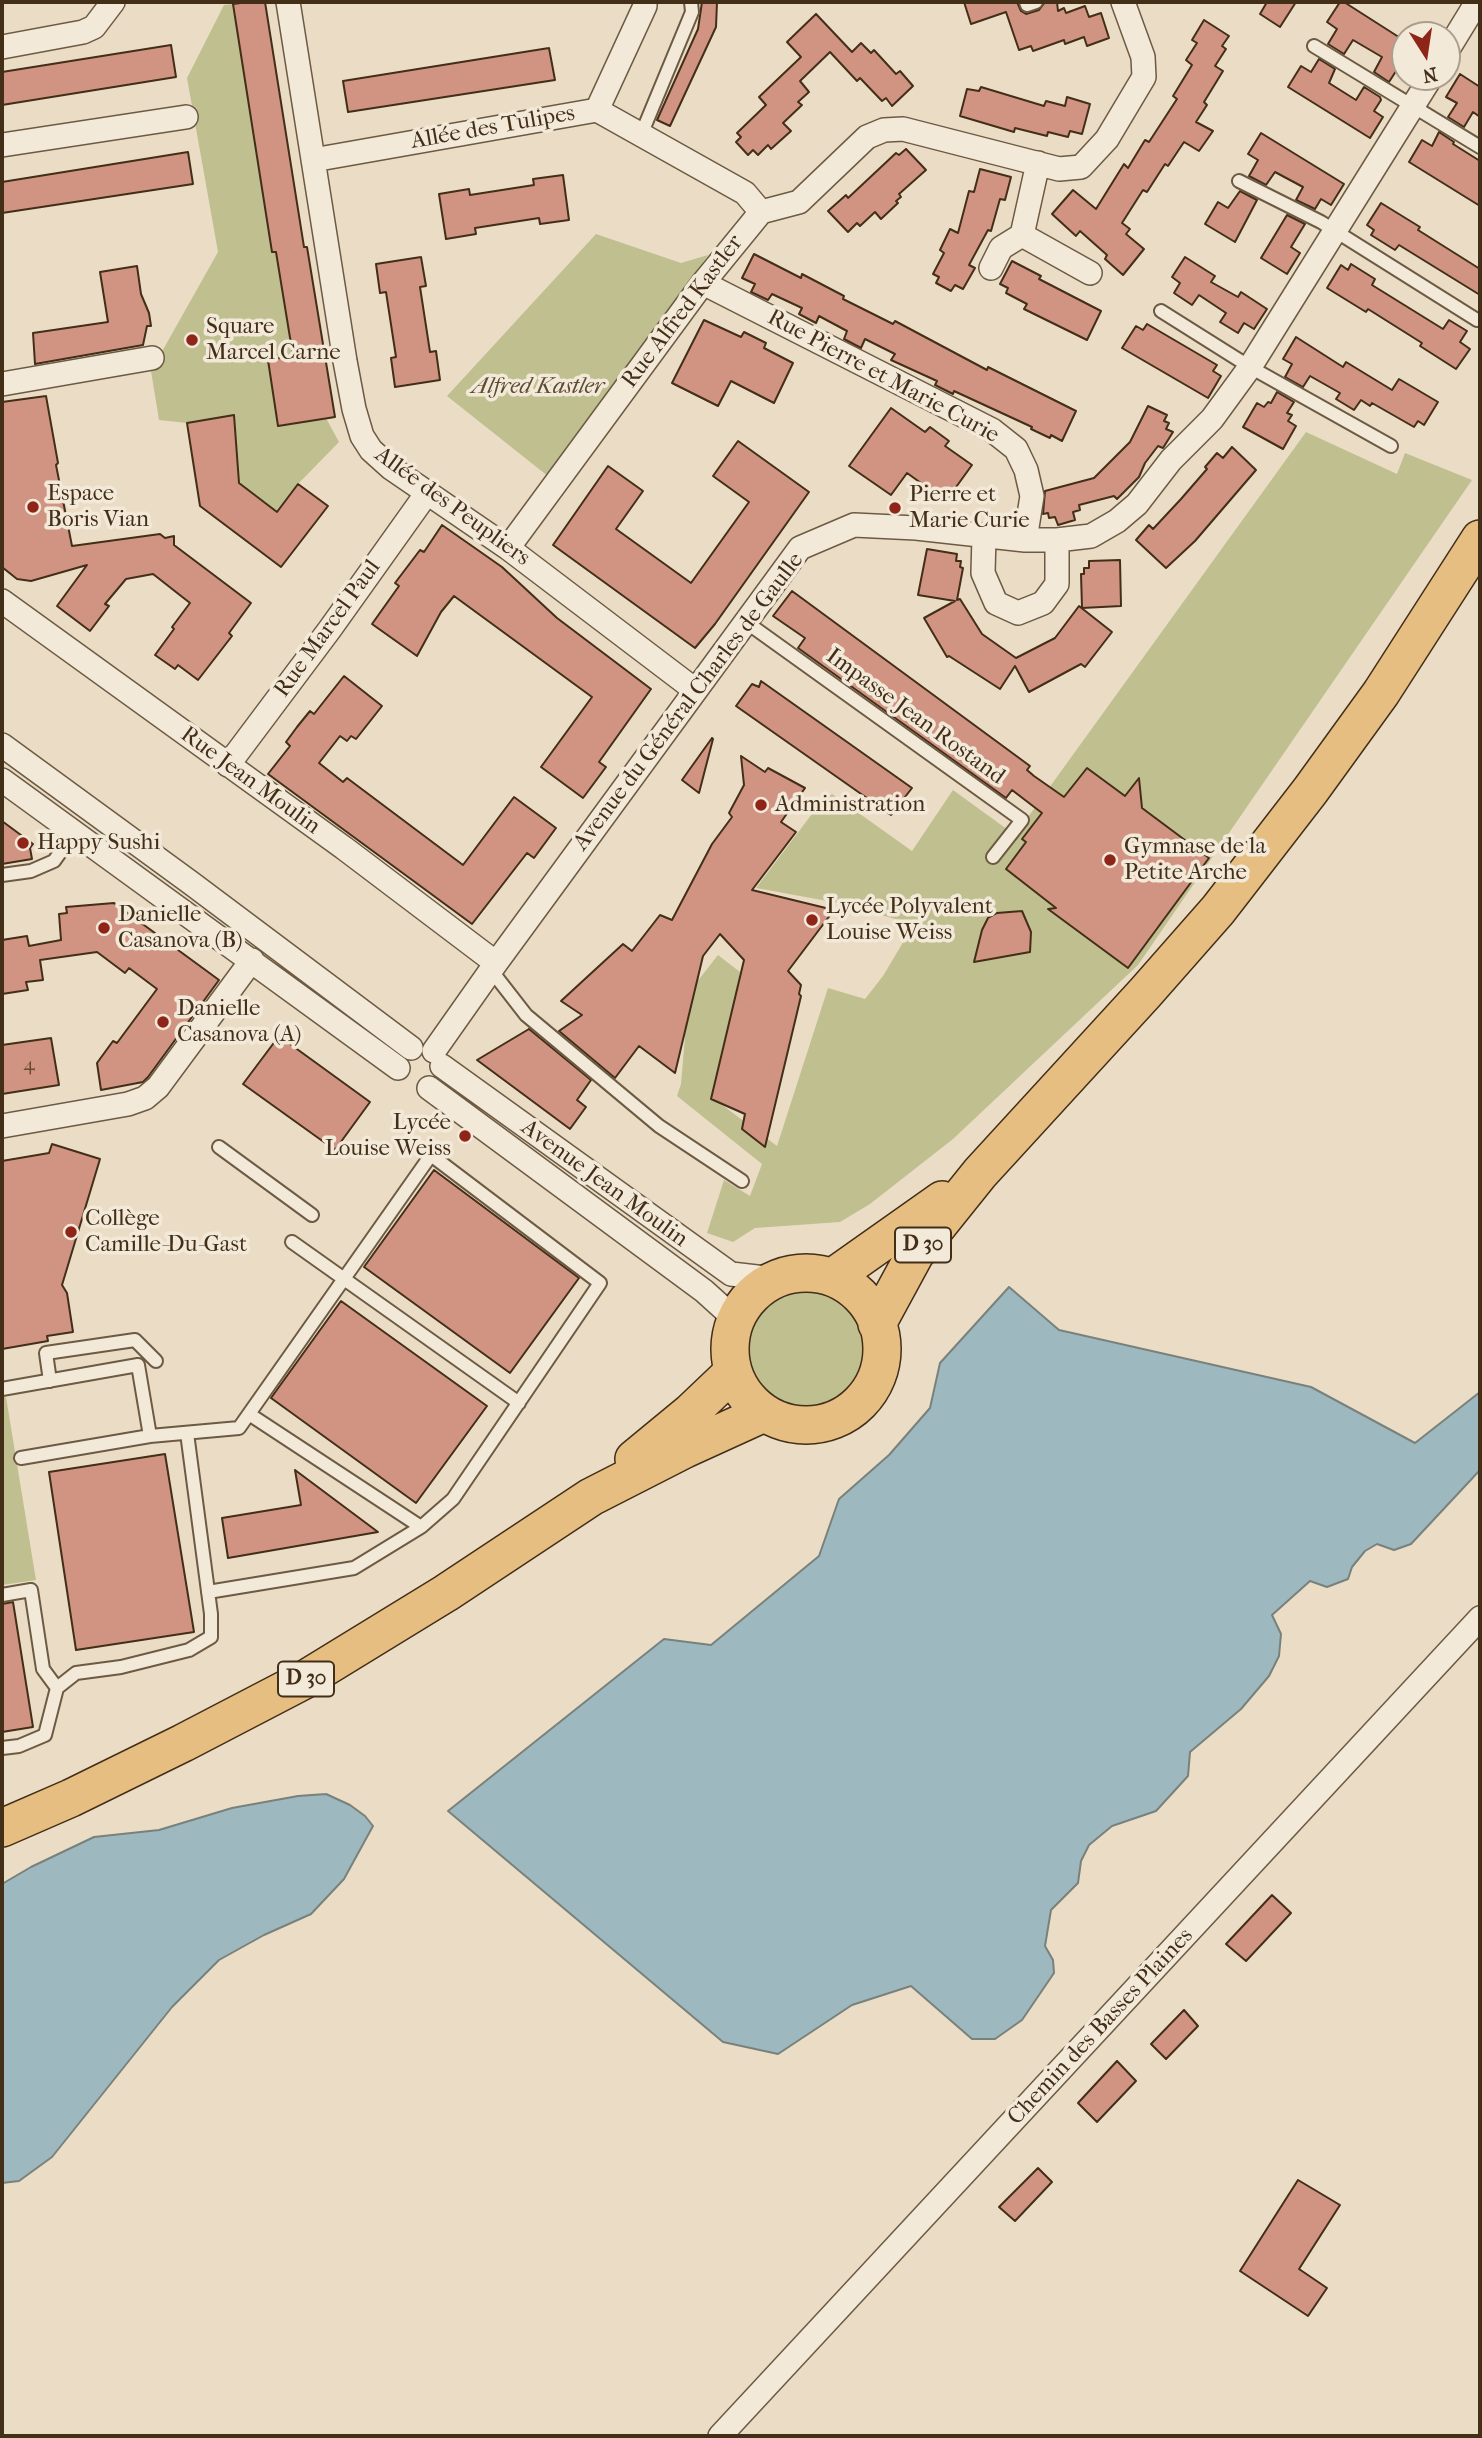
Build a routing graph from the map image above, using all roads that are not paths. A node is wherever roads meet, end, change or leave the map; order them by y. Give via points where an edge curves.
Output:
1 (113, 2) edge
2 (288, 2) edge
3 (645, 2) edge
4 (691, 2) edge
5 (1026, 2) edge
6 (1036, 2) edge
7 (1123, 2) edge
8 (1477, 2) edge
9 (1461, 28) edge
10 (1314, 46) dead end
11 (2, 47) edge
12 (1423, 91) edge
13 (1414, 106) junction
14 (597, 110) junction
15 (186, 117) dead end
16 (640, 135) junction
17 (1479, 143) edge
18 (2, 145) edge
19 (313, 160) junction
20 (1038, 163) junction
21 (1239, 181) dead end
22 (761, 212) junction
23 (1335, 231) junction
24 (1022, 235) junction
25 (991, 268) dead end
26 (1090, 273) dead end
27 (703, 283) junction
28 (1161, 311) dead end
29 (1477, 320) dead end
30 (152, 358) dead end
31 (1250, 367) junction
32 (2, 384) edge
33 (1391, 446) dead end
34 (427, 493) junction
35 (984, 536) junction
36 (1480, 539) edge
37 (1025, 540) junction
38 (1057, 540) junction
39 (508, 548) junction
40 (2, 601) edge
41 (746, 622) junction
42 (695, 690) junction
43 (2, 746) edge
44 (228, 765) junction
45 (2, 780) edge
46 (89, 810) junction
47 (74, 833) junction
48 (993, 857) dead end
49 (2, 875) edge
50 (252, 960) junction
51 (493, 967) junction
52 (411, 1048) junction
53 (438, 1058) junction
54 (398, 1068) junction
55 (429, 1088) junction
56 (2, 1126) edge
57 (219, 1147) dead end
58 (980, 1173) junction
59 (742, 1181) dead end
60 (312, 1215) dead end
61 (292, 1242) dead end
62 (833, 1277) junction
63 (774, 1279) junction
64 (343, 1280) junction
65 (735, 1319) junction
66 (877, 1324) junction
67 (156, 1360) dead end
68 (733, 1372) junction
69 (50, 1381) junction
70 (2, 1389) edge
71 (519, 1403) junction
72 (764, 1413) junction
73 (249, 1414) junction
74 (187, 1433) junction
75 (150, 1436) junction
76 (21, 1458) dead end
77 (591, 1497) junction
78 (421, 1527) junction
79 (208, 1592) junction
80 (2, 1595) edge
81 (1480, 1618) edge
82 (57, 1688) junction
83 (2, 1748) edge
84 (2, 1828) edge
85 (720, 2436) edge

1 - 11 street via 94,27 83,32
2 - 19 street, Allée des Peupliers
3 - 14 street, Allée des Tulipes
4 - 16 lane via 692,12
5 - 6 lane
7 - 20 street via 1143,57 1144,77 1107,139 1081,167 1059,169
8 - 9 street
10 - 13 lane
12 - 13 street, Avenue du Général Charles de Gaulle
13 - 17 lane
13 - 23 street, Avenue du Général Charles de Gaulle
14 - 16 street
14 - 19 street, Allée des Tulipes
15 - 18 street
16 - 22 street via 745,192
19 - 34 street, Allée des Peupliers via 362,436 391,468
20 - 22 street via 903,129 884,130 867,137 799,202
20 - 24 street
21 - 23 lane
22 - 27 street, Rue Alfred Kastler
23 - 29 lane
23 - 31 street, Avenue du Général Charles de Gaulle
24 - 25 street via 1000,248
24 - 26 street
27 - 37 street, Rue Pierre et Marie Curie via 1000,436 1016,449 1026,470 1032,496
27 - 39 street, Rue Alfred Kastler
28 - 31 lane
30 - 32 street
31 - 33 lane
31 - 38 street, Avenue du Général Charles de Gaulle via 1212,419 1117,522 1091,536
34 - 39 street, Allée des Peupliers
34 - 44 street, Rue Marcel Paul
35 - 37 street, Avenue du Général Charles de Gaulle
35 - 38 street via 983,573 996,603 1018,613 1043,603 1058,584
35 - 41 street, Avenue du Général Charles de Gaulle via 853,526 800,548
36 - 58 main road, D 30 via 1381,692 1218,910
37 - 38 street, Avenue du Général Charles de Gaulle
39 - 42 street, Allée des Peupliers
40 - 44 street, Rue Jean Moulin
41 - 42 street, Avenue du Général Charles de Gaulle
41 - 48 lane, Impasse Jean Rostand via 1022,820
42 - 51 street, Avenue du Général Charles de Gaulle
43 - 46 street
44 - 51 street, Rue Jean Moulin
45 - 47 street
46 - 47 street
46 - 52 street
47 - 49 lane via 54,861 31,871
47 - 50 street
50 - 54 street
50 - 56 street via 158,1087 145,1098
51 - 53 street, Avenue du Général Charles de Gaulle
51 - 59 lane via 536,1023 659,1126
52 - 53 street via 423,1046
52 - 54 street
53 - 55 street, Avenue du Général Charles de Gaulle via 439,1079
53 - 63 street, Avenue Jean Moulin via 731,1275
54 - 55 street via 407,1086
55 - 65 street, Avenue Jean Moulin via 696,1284
57 - 60 lane
58 - 62 main road, D 30
58 - 66 main road, D 30 via 915,1254
61 - 64 lane
62 - 63 main road via 803,1272
62 - 66 main road via 858,1293
63 - 65 main road via 751,1295
64 - 71 lane
64 - 71 lane via 431,1154 600,1283
64 - 73 lane
65 - 68 main road via 729,1345
66 - 72 main road via 881,1362 873,1385 857,1405 836,1418 812,1424 787,1422
67 - 69 lane via 135,1340 46,1353
68 - 72 main road via 745,1396
68 - 77 main road, D 30
69 - 70 lane
69 - 75 lane via 138,1365
71 - 78 lane via 453,1499
72 - 77 main road, D 30
73 - 74 lane via 239,1428
73 - 78 lane
74 - 75 lane
74 - 79 lane
75 - 76 lane
77 - 84 main road, D 30 via 304,1680 72,1798
78 - 79 lane via 354,1568
79 - 82 lane via 211,1637 190,1650 76,1673
80 - 82 lane via 31,1590 43,1669
81 - 85 street, Chemin des Basses Plaines
82 - 83 lane via 45,1735

